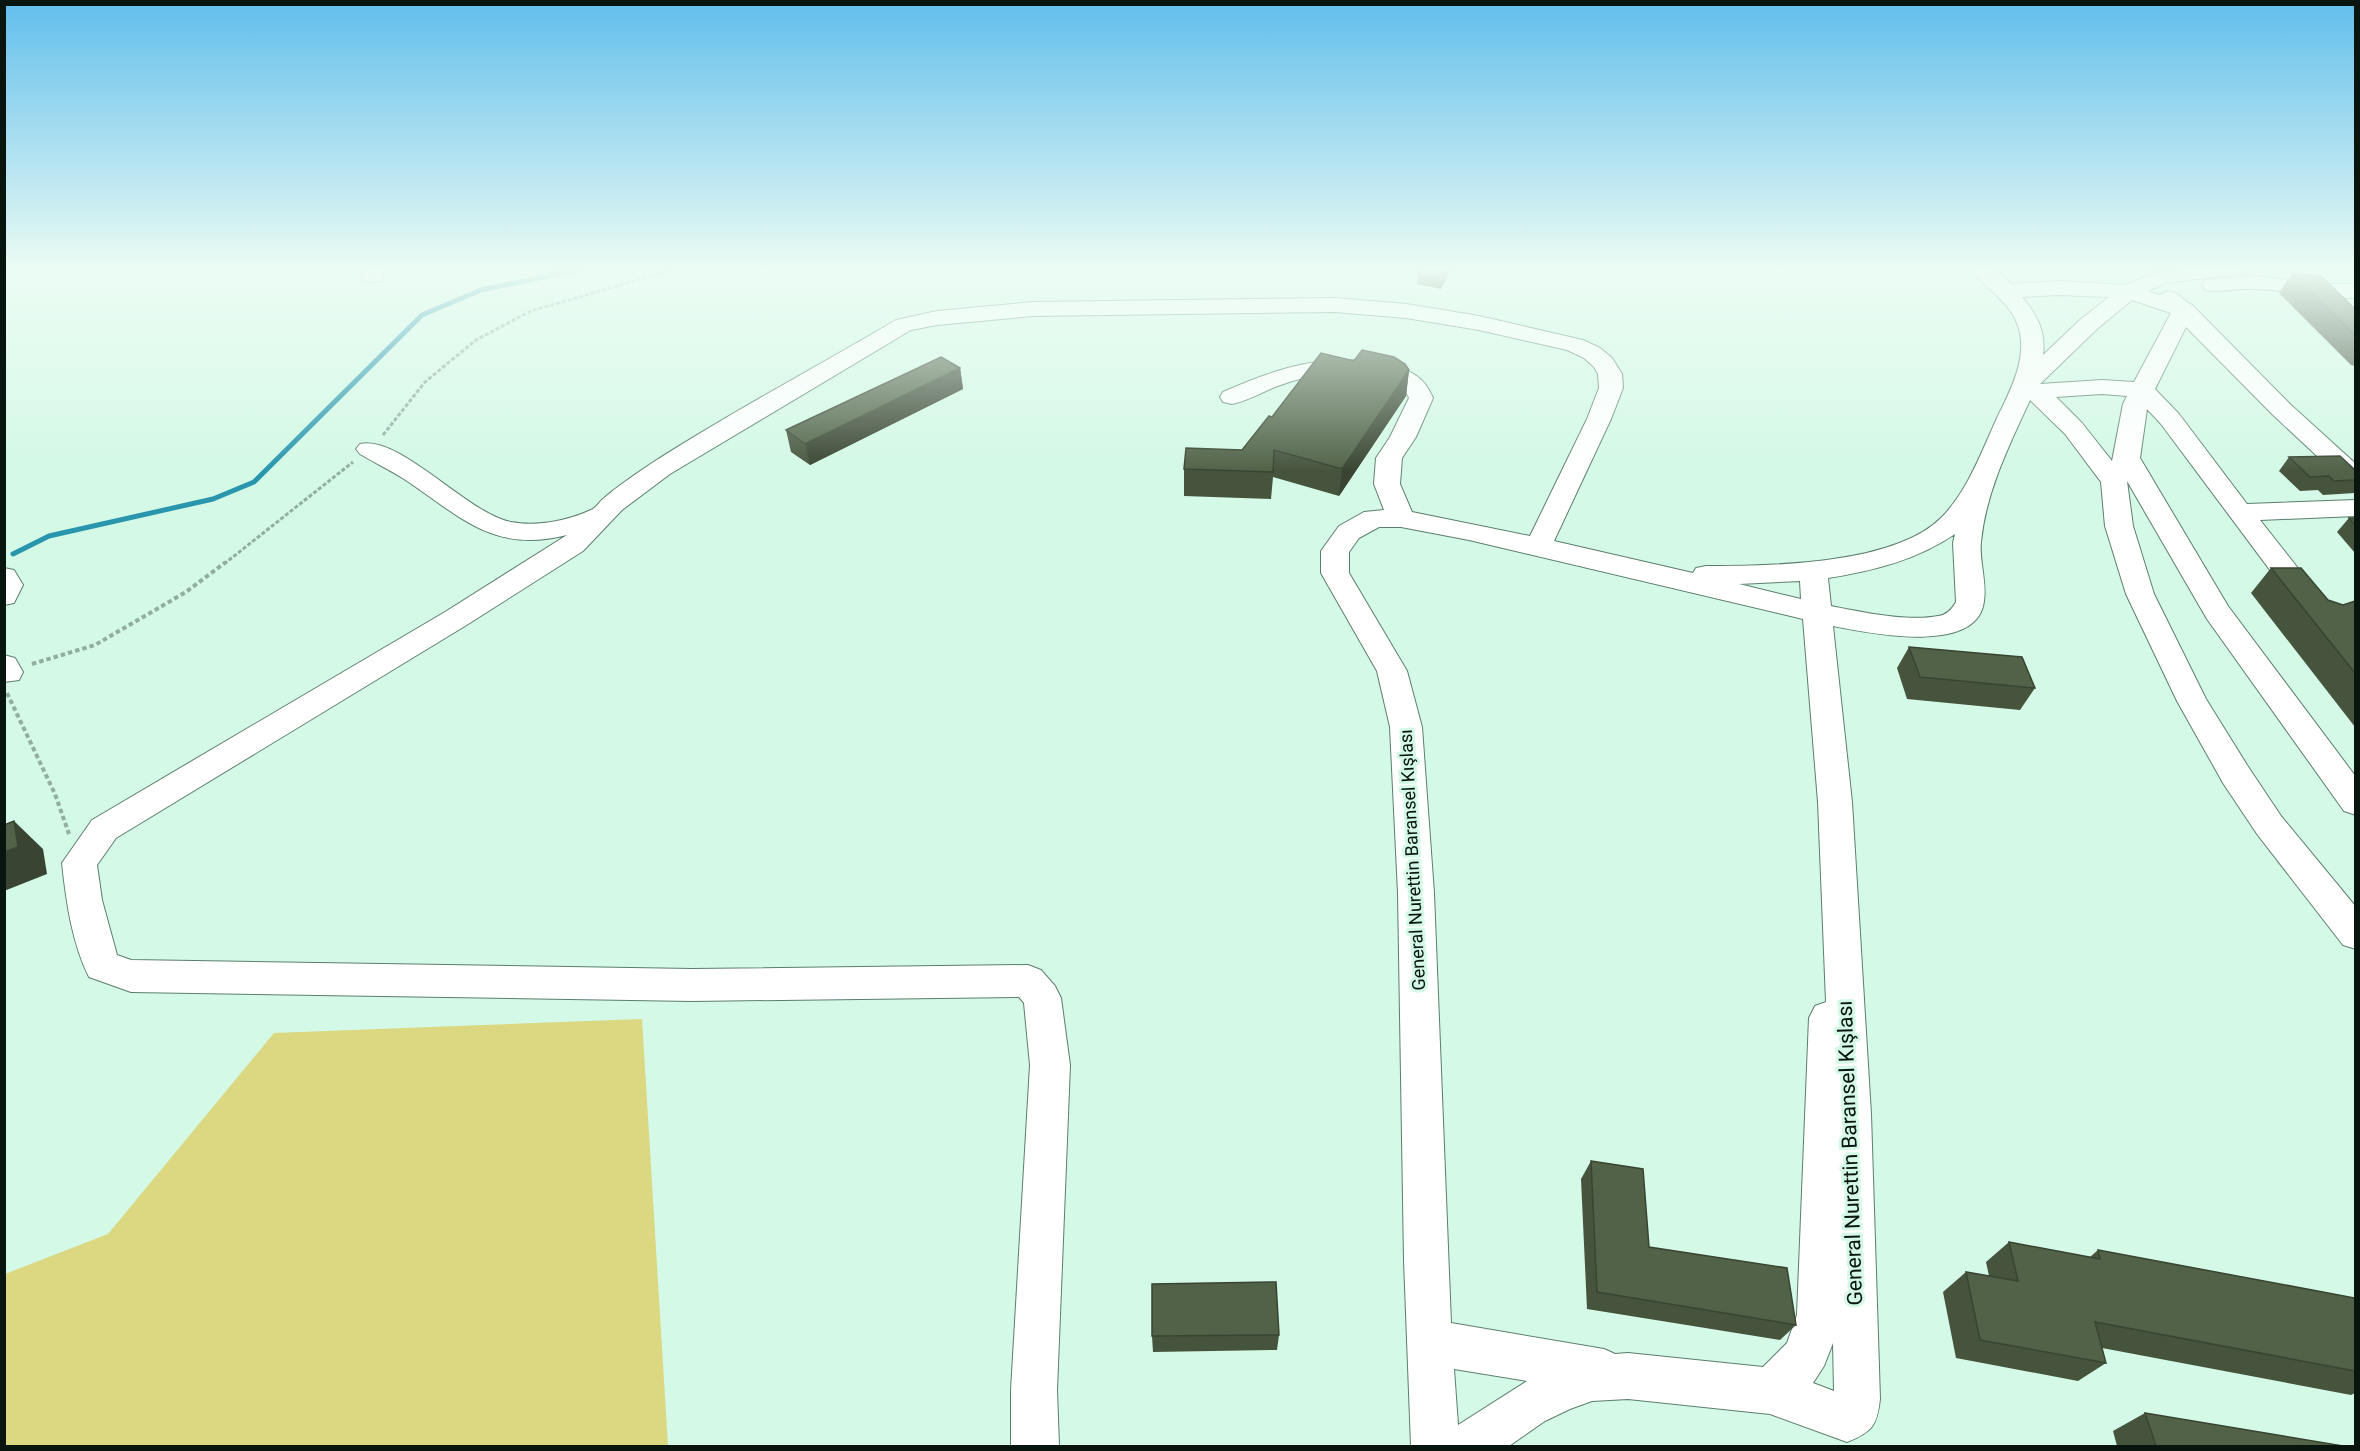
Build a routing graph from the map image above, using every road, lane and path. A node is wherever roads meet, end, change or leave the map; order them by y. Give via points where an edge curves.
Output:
1 (485, 336) edge
2 (886, 336) edge
3 (1535, 336) edge
4 (2031, 336) edge
5 (2078, 336) edge
6 (2157, 336) edge
7 (2208, 336) edge
8 (2030, 389) junction
9 (2142, 390) junction
10 (1232, 397) dead end
11 (369, 449) junction
12 (2121, 470) junction
13 (2355, 478) edge
14 (1979, 485) junction
15 (2355, 508) edge
16 (2240, 513) junction
17 (603, 515) junction
18 (1401, 519) junction
19 (1538, 547) junction
20 (1814, 571) junction
21 (1651, 572) junction
22 (4, 577) edge
23 (4, 596) edge
24 (1817, 613) junction
25 (2322, 618) edge
26 (6, 668) edge
27 (1835, 802) junction
28 (2355, 802) edge
29 (79, 863) junction
30 (2355, 934) edge
31 (1431, 1341) junction
32 (1628, 1376) junction
33 (1770, 1391) junction
34 (1035, 1446) edge
35 (1435, 1446) edge
36 (1468, 1446) edge

1 - 11 path via 425,382
2 - 17 street via 661,469
3 - 19 street via 1592,353 1610,374 1611,388
4 - 8 street, General Nurettin Baransel Kışlası
5 - 8 street, General Nurettin Baransel Kışlası
6 - 9 street
7 - 13 street
8 - 9 street
8 - 12 street
8 - 14 street, General Nurettin Baransel Kışlası
9 - 12 street via 2134,404 2130,445
9 - 16 street via 2170,419
10 - 18 street via 1283,375 1316,368 1375,368 1406,378 1417,386 1421,398 1389,458 1388,484
11 - 17 street via 412,472 471,516 501,529 553,530
11 - 26 path via 186,592 95,645
12 - 28 street via 2217,612
12 - 30 street via 2119,526 2140,594 2192,701 2269,825
14 - 20 street, General Nurettin Baransel Kışlası via 1945,528 1914,546 1874,561
14 - 24 street, General Nurettin Baransel Kışlası via 1967,543 1970,602 1964,615 1941,626 1919,627
15 - 16 street
16 - 25 street
17 - 29 street via 573,545 104,829
18 - 19 street, General Nurettin Baransel Kışlası
18 - 31 street, General Nurettin Baransel Kışlası via 1374,518 1349,532 1335,551 1335,573 1392,671 1406,727 1416,893
19 - 21 street, General Nurettin Baransel Kışlası
20 - 21 street, General Nurettin Baransel Kışlası via 1719,575
20 - 24 street, General Nurettin Baransel Kışlası
21 - 24 street, General Nurettin Baransel Kışlası
22 - 23 street via 9,585
24 - 27 street, General Nurettin Baransel Kışlası
26 - 29 path via 6,690 55,794
27 - 33 street, General Nurettin Baransel Kışlası via 1819,1315 1812,1344 1803,1360
27 - 33 street, General Nurettin Baransel Kışlası via 1851,1114 1855,1413 1847,1419
29 - 34 street via 84,900 102,966 131,976 898,985 1028,981 1042,998 1050,1065 1034,1390
31 - 32 street, General Nurettin Baransel Kışlası
31 - 35 street, General Nurettin Baransel Kışlası
32 - 33 street, General Nurettin Baransel Kışlası
32 - 36 street, General Nurettin Baransel Kışlası via 1592,1378 1560,1389

